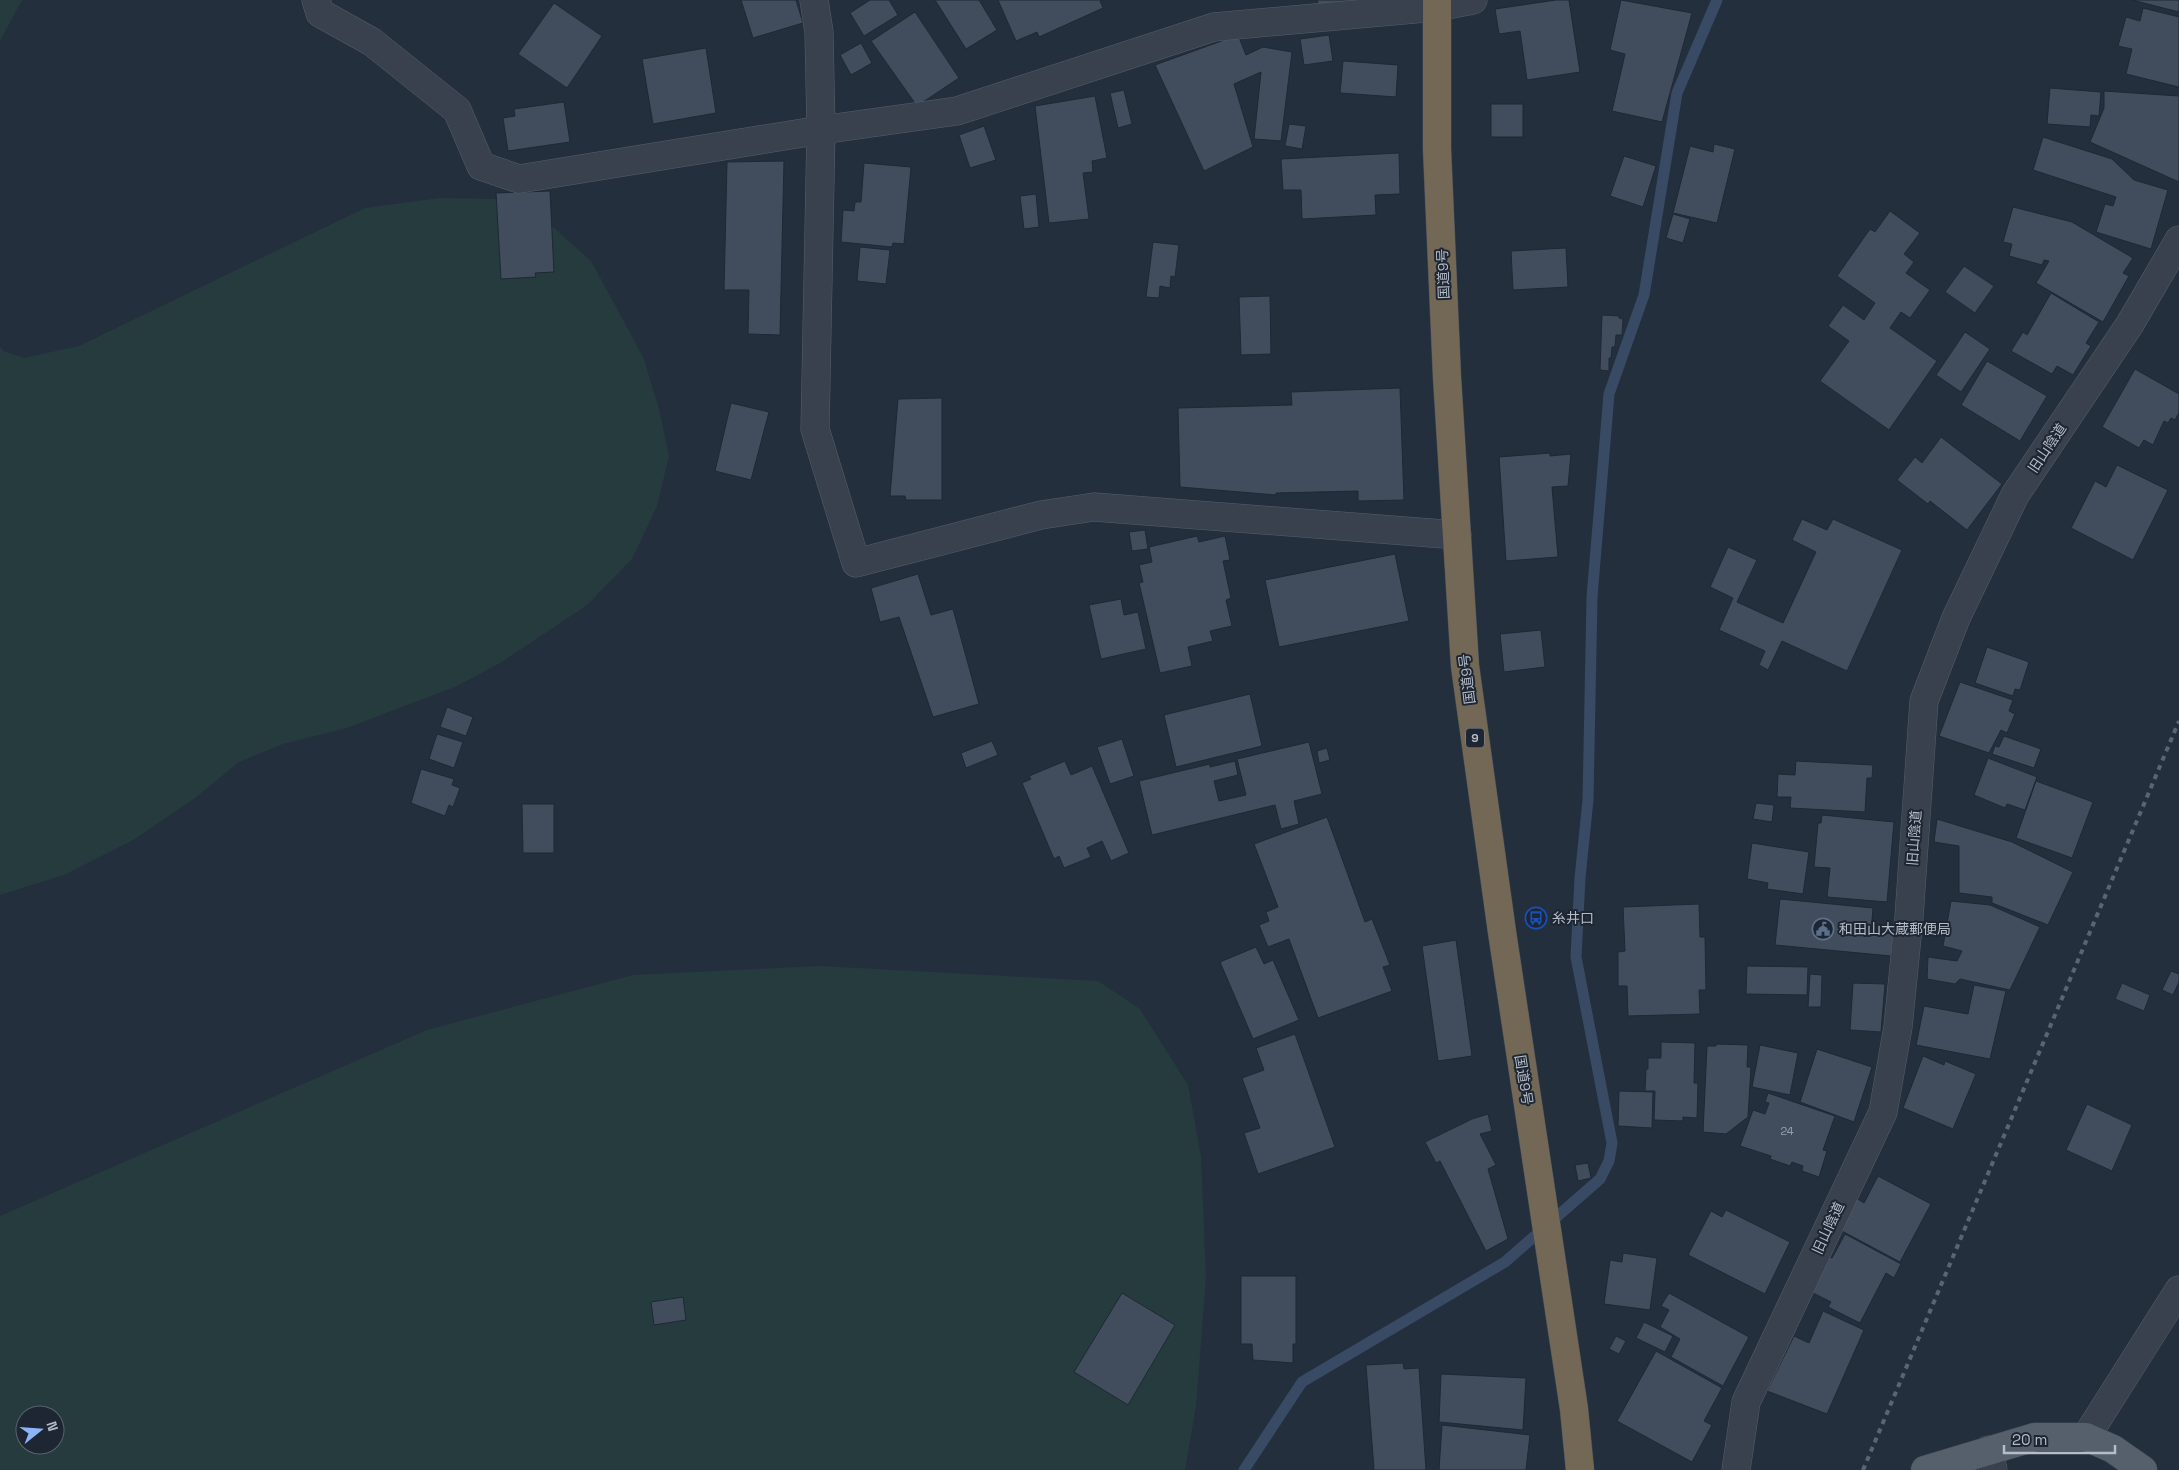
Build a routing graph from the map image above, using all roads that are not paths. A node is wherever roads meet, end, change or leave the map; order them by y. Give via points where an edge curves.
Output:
1 (316, 0) edge
2 (814, 0) edge
3 (1473, 0) edge
4 (1437, 4) edge
5 (821, 130) junction
6 (2179, 240) edge
7 (1456, 535) junction
8 (2179, 1290) edge
9 (2086, 1436) junction
10 (1990, 1460) edge
11 (1580, 1470) edge
12 (1736, 1470) edge
13 (1925, 1470) edge
14 (2143, 1470) edge

1 - 5 street via 320,13 372,42 457,110 481,166 519,178
2 - 5 street via 819,32
3 - 4 street
4 - 5 street via 1214,27 957,111
4 - 7 highway, 国道9号 / 9 via 1438,149
5 - 7 street via 815,429 856,563 1041,515 1094,506
6 - 12 street, 旧山陰道 via 2130,324 2015,495 1956,618 1924,700 1898,1027 1883,1112 1746,1402
7 - 11 highway, 国道9号 / 9 via 1465,666 1574,1409
8 - 9 street
9 - 10 main road via 2035,1437
9 - 14 main road via 2113,1449
10 - 13 main road

